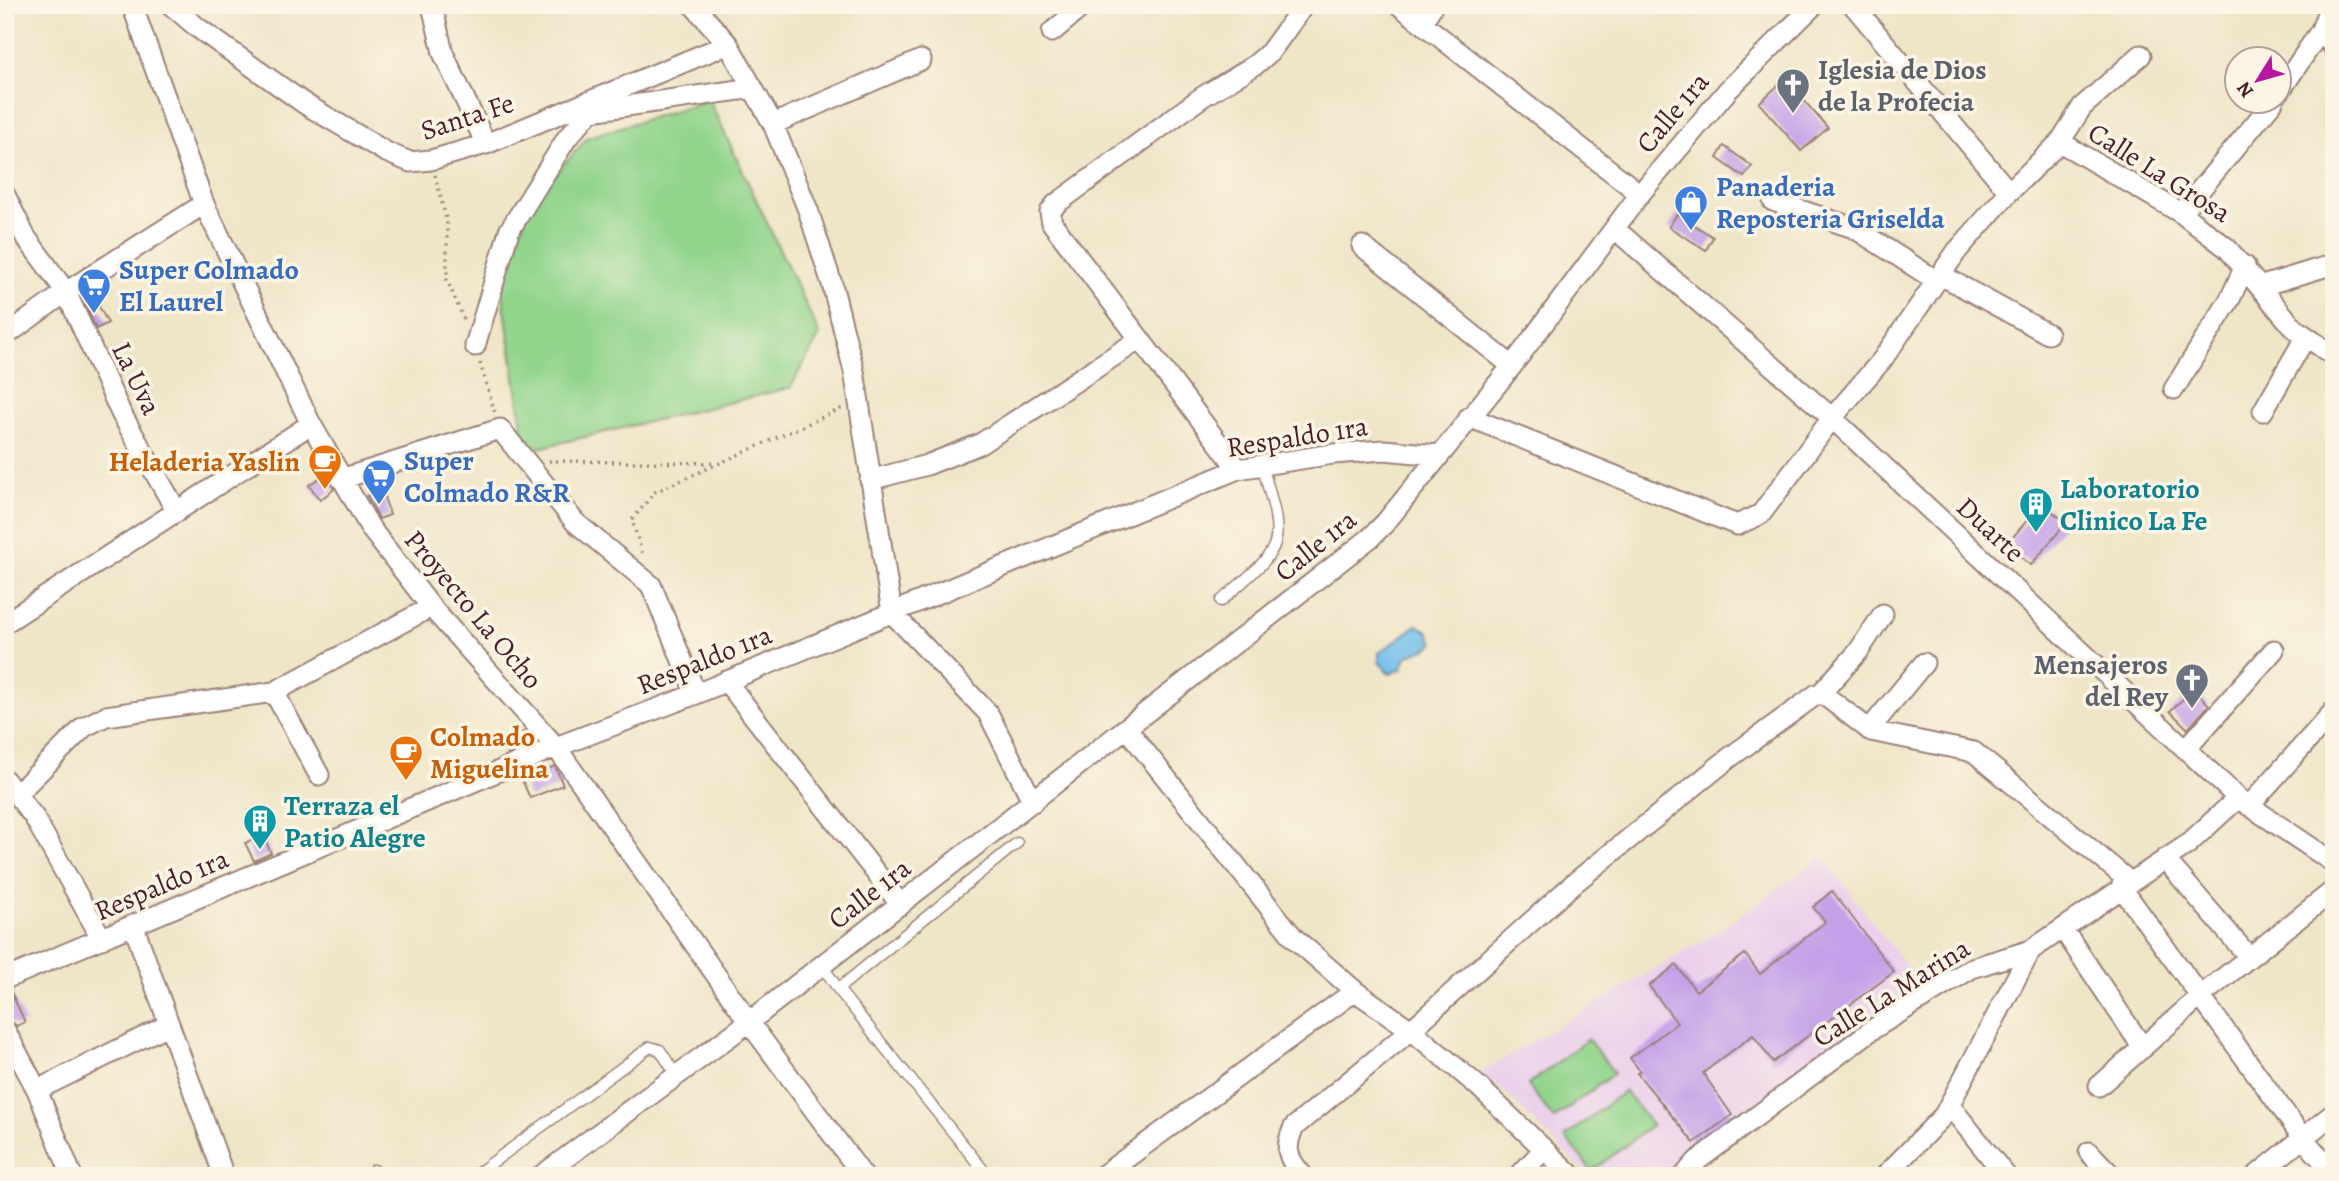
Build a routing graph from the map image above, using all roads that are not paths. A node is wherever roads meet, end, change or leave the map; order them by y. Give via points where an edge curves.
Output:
1 (132, 5) edge
2 (171, 5) edge
3 (432, 5) edge
4 (693, 5) edge
5 (1304, 5) edge
6 (1399, 5) edge
7 (1433, 5) edge
8 (1814, 5) edge
9 (1853, 5) edge
10 (2330, 5) edge
11 (1080, 7) edge
12 (1422, 23) junction
13 (2320, 30) junction
14 (1052, 32) dead end
15 (728, 44) junction
16 (2334, 48) edge
17 (2141, 55) dead end
18 (921, 60) dead end
19 (2294, 70) edge
20 (753, 88) junction
21 (609, 90) junction
22 (591, 111) junction
23 (2261, 116) edge
24 (773, 124) junction
25 (2060, 142) junction
26 (486, 144) junction
27 (2009, 192) junction
28 (1640, 194) junction
29 (5, 195) edge
30 (1773, 201) dead end
31 (204, 204) junction
32 (2181, 213) junction
33 (1615, 229) junction
34 (1362, 246) dead end
35 (2334, 264) edge
36 (2245, 266) junction
37 (1939, 278) junction
38 (2262, 286) junction
39 (66, 292) junction
40 (2048, 334) dead end
41 (5, 336) edge
42 (2305, 338) junction
43 (1140, 339) junction
44 (475, 346) road end
45 (2334, 356) edge
46 (1511, 366) junction
47 (2175, 389) dead end
48 (2263, 411) dead end
49 (1469, 418) junction
50 (1832, 418) junction
51 (311, 424) junction
52 (1438, 455) junction
53 (1262, 466) junction
54 (1238, 469) junction
55 (341, 479) junction
56 (870, 480) junction
57 (177, 512) junction
58 (1221, 601) dead end
59 (431, 607) junction
60 (892, 613) junction
61 (1883, 614) dead end
62 (5, 623) edge
63 (2273, 650) dead end
64 (1924, 663) dead end
65 (726, 681) junction
66 (274, 692) junction
67 (695, 694) junction
68 (1820, 694) junction
69 (2334, 711) edge
70 (1127, 729) junction
71 (1869, 730) junction
72 (556, 747) junction
73 (2186, 749) junction
74 (319, 775) dead end
75 (12, 787) edge
76 (1033, 802) junction
77 (2244, 802) junction
78 (1017, 843) dead end
79 (2165, 859) junction
80 (2334, 863) edge
81 (2125, 884) junction
82 (2334, 890) edge
83 (901, 905) junction
84 (134, 927) junction
85 (2063, 929) junction
86 (102, 939) junction
87 (2031, 950) junction
88 (2249, 957) junction
89 (822, 965) junction
90 (5, 979) edge
91 (838, 989) junction
92 (1355, 991) junction
93 (2202, 995) junction
94 (749, 1022) junction
95 (169, 1025) junction
96 (5, 1030) edge
97 (1411, 1030) junction
98 (2143, 1048) junction
99 (677, 1076) junction
100 (2099, 1086) dead end
101 (37, 1090) junction
102 (1950, 1106) junction
103 (2334, 1113) edge
104 (2303, 1138) junction
105 (1544, 1149) junction
106 (2088, 1152) dead end
107 (2334, 1174) edge
108 (72, 1176) edge
109 (224, 1176) edge
110 (474, 1176) edge
111 (541, 1176) edge
112 (863, 1176) edge
113 (988, 1176) edge
114 (1102, 1176) edge
115 (1303, 1176) edge
116 (1519, 1176) edge
117 (1572, 1176) edge
118 (1684, 1176) edge
119 (1885, 1176) edge
120 (2006, 1176) edge
121 (2112, 1176) edge
122 (2256, 1176) edge

1 - 31 street, Proyecto La Ocho
2 - 26 street, Santa Fe via 305,104 410,162
3 - 26 street via 443,53
4 - 15 street
5 - 43 street via 1255,65 1202,97 1051,212 1052,223
6 - 12 street
7 - 12 street
8 - 28 street, Calle 1ra via 1728,90
9 - 27 street
10 - 13 street
11 - 14 street
12 - 28 street
13 - 16 street
13 - 19 street
15 - 20 street
15 - 21 street, Santa Fe
17 - 25 street via 2089,100
18 - 24 street
20 - 22 street
20 - 24 street
21 - 22 street
21 - 26 street, Santa Fe
22 - 44 street via 567,138 509,231
23 - 32 street
24 - 56 street via 832,284
25 - 27 street, Calle La Grosa
25 - 32 street, Calle La Grosa
27 - 37 street, Calle La Grosa
28 - 33 street, Calle 1ra
29 - 39 street, La Uva via 25,236
30 - 37 street via 1854,228
31 - 39 street
31 - 51 street, Proyecto La Ocho
32 - 36 street, Calle La Grosa
33 - 46 street, Calle 1ra
33 - 50 street, Duarte
34 - 46 street
35 - 38 street
36 - 38 street, Calle La Grosa
36 - 47 street
37 - 40 street
37 - 50 street, Calle La Grosa via 1882,360
38 - 42 street, Calle La Grosa
39 - 41 street
39 - 57 street, La Uva via 121,413
42 - 45 street, Calle La Grosa
42 - 48 street
43 - 54 street
43 - 56 street via 979,444 927,465
46 - 49 street, Calle 1ra
49 - 50 street, Calle La Grosa via 1737,525 1761,514
49 - 52 street, Calle 1ra
50 - 73 street, Duarte
51 - 55 street, Proyecto La Ocho
51 - 57 street
52 - 53 street, Respaldo 1ra via 1371,451
52 - 70 street, Calle 1ra via 1370,538
53 - 54 street, Respaldo 1ra
53 - 58 lane via 1279,524 1274,548 1266,562
54 - 60 street, Respaldo 1ra
55 - 59 street, Proyecto La Ocho via 371,529
55 - 67 street via 500,429 575,522 650,585
56 - 60 street
57 - 62 street
59 - 66 street
59 - 72 street, Proyecto La Ocho
60 - 65 street, Respaldo 1ra
60 - 76 street via 988,713
61 - 68 street via 1858,652
63 - 73 street
64 - 71 street
65 - 67 street, Respaldo 1ra
65 - 83 street
66 - 74 street
66 - 75 street via 106,716 84,727
67 - 72 street, Respaldo 1ra
68 - 71 street
68 - 97 street via 1729,758 1573,884
69 - 77 street, Calle La Marina
70 - 76 street, Calle 1ra
70 - 92 street via 1294,938
71 - 81 street via 1973,752
72 - 84 street, Respaldo 1ra
72 - 94 street, Proyecto La Ocho
73 - 77 street, Duarte
75 - 86 street via 34,817
76 - 83 street, Calle 1ra
77 - 79 street, Calle La Marina
77 - 80 street, Duarte
78 - 91 lane
79 - 81 street, Calle La Marina
79 - 88 street
81 - 85 street, Calle La Marina
81 - 93 street
82 - 88 street
83 - 89 street, Calle 1ra
84 - 86 street, Respaldo 1ra
84 - 95 street
85 - 87 street, Calle La Marina
85 - 98 street
86 - 90 street, Respaldo 1ra
87 - 102 street
87 - 118 street, Calle La Marina via 1972,968 1873,1029 1697,1161
88 - 93 street
89 - 91 lane
89 - 94 street, Calle 1ra
91 - 113 lane
92 - 97 street
92 - 114 street
93 - 98 street
93 - 104 street
94 - 99 street, Calle 1ra
94 - 112 street, Proyecto La Ocho
95 - 101 street
95 - 109 street
96 - 101 street
97 - 105 street
97 - 115 street via 1294,1127 1286,1143 1290,1159
98 - 100 street
99 - 110 lane via 660,1050 650,1047
99 - 111 street, Calle 1ra
101 - 108 street
102 - 119 street
102 - 120 street
103 - 104 street
104 - 107 street
104 - 122 street
105 - 116 street
105 - 117 street
106 - 121 street

